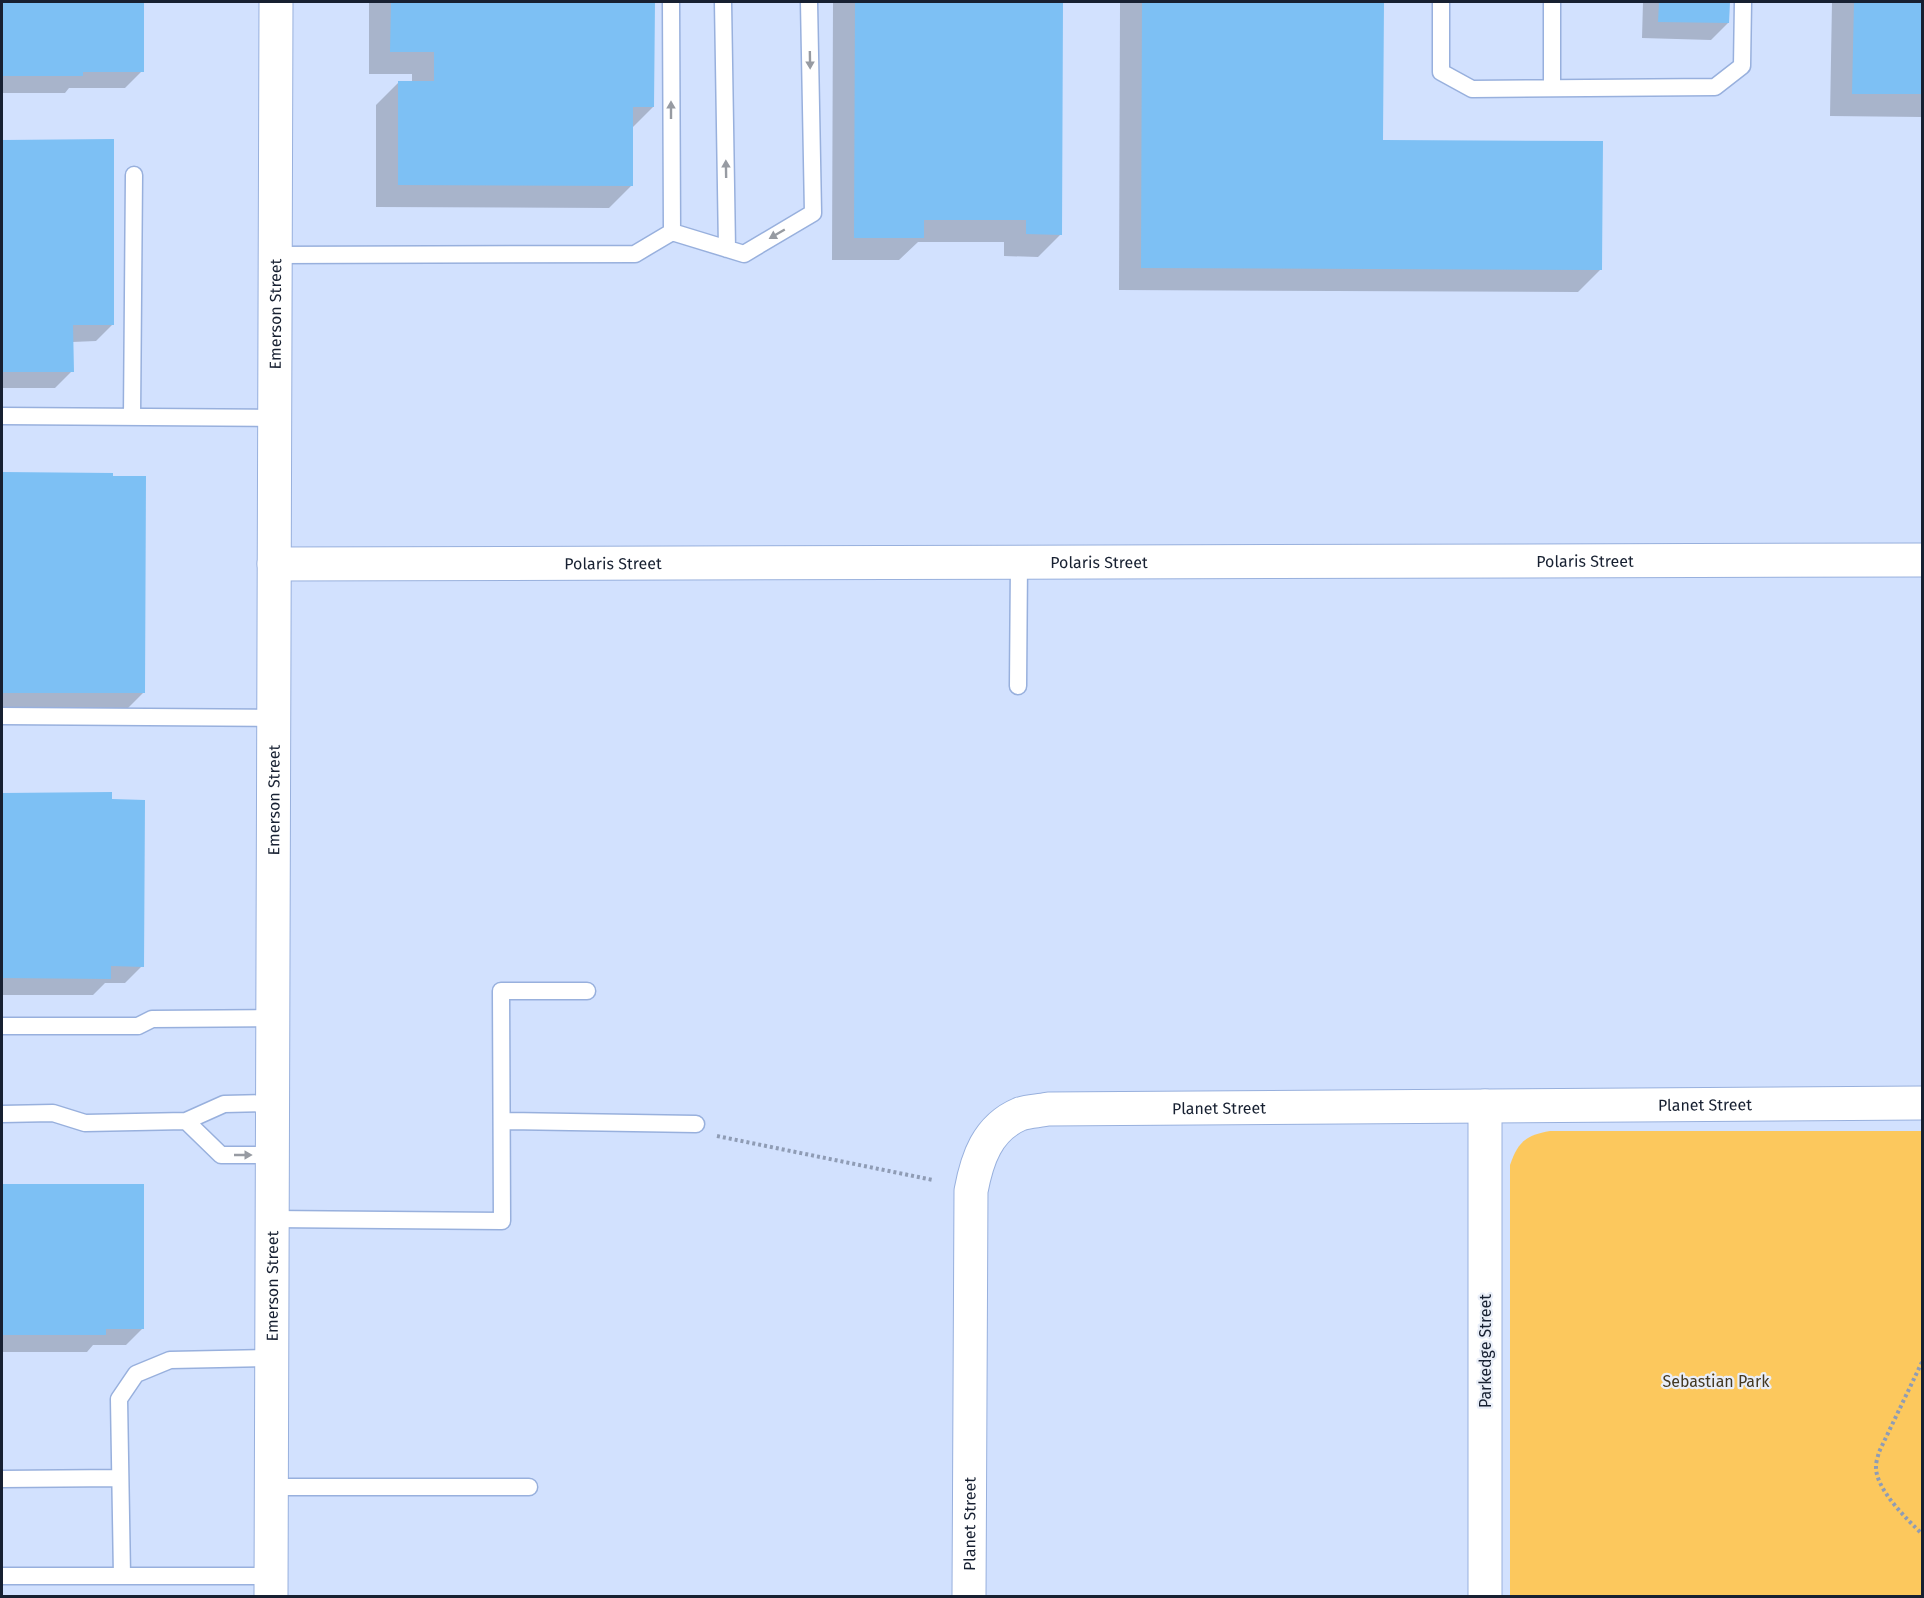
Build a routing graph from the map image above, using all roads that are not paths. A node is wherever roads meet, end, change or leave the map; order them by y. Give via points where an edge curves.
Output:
1 (276, 2) edge
2 (670, 2) edge
3 (723, 2) edge
4 (809, 2) edge
5 (1441, 2) edge
6 (1552, 2) edge
7 (1743, 2) edge
8 (1552, 88) junction
9 (134, 175) dead end
10 (672, 232) junction
11 (727, 249) junction
12 (275, 255) junction
13 (2, 416) edge
14 (132, 416) junction
15 (274, 418) junction
16 (1923, 560) edge
17 (1019, 561) junction
18 (274, 564) junction
19 (1018, 686) dead end
20 (2, 716) edge
21 (274, 718) junction
22 (587, 991) dead end
23 (273, 1018) junction
24 (2, 1026) edge
25 (273, 1103) junction
26 (1923, 1103) edge
27 (1485, 1106) junction
28 (2, 1114) edge
29 (186, 1121) junction
30 (502, 1121) junction
31 (696, 1124) road end
32 (273, 1155) junction
33 (272, 1219) junction
34 (272, 1358) junction
35 (120, 1478) junction
36 (2, 1479) edge
37 (271, 1487) junction
38 (529, 1487) dead end
39 (2, 1576) edge
40 (122, 1576) junction
41 (271, 1586) edge
42 (969, 1596) edge
43 (1485, 1596) edge

1 - 12 street, Emerson Street
10 -> 2 lane
11 -> 3 lane
4 -> 11 lane via 813,213 744,254
5 - 8 lane via 1441,72 1472,89
6 - 8 lane
7 - 8 lane via 1742,66 1715,87
9 - 14 lane
10 - 11 lane
10 - 12 lane via 635,254
12 - 15 street, Emerson Street
13 - 14 lane
14 - 15 lane
15 - 18 street, Emerson Street
16 - 17 street, Polaris Street
17 - 18 street, Polaris Street
17 - 19 lane
18 - 21 street, Emerson Street
20 - 21 lane
21 - 23 street, Emerson Street
22 - 30 lane via 501,992
23 - 24 lane via 152,1019 138,1026
23 - 25 street, Emerson Street
25 - 29 lane via 224,1104
25 - 32 street, Emerson Street
26 - 27 street, Planet Street
27 - 42 street, Planet Street via 1048,1109 1021,1113 1000,1125 985,1143 971,1191
27 - 43 street, Parkedge Street
28 - 29 lane via 52,1113 85,1123
29 -> 32 lane via 221,1155
30 - 31 lane
30 - 33 lane via 502,1221
32 - 33 street, Emerson Street
33 - 34 street, Emerson Street
34 - 35 lane via 170,1360 136,1374 119,1400
34 - 37 street, Emerson Street
35 - 36 lane
35 - 40 lane
37 - 38 lane
37 - 41 street, Emerson Street
39 - 40 lane
40 - 41 lane

